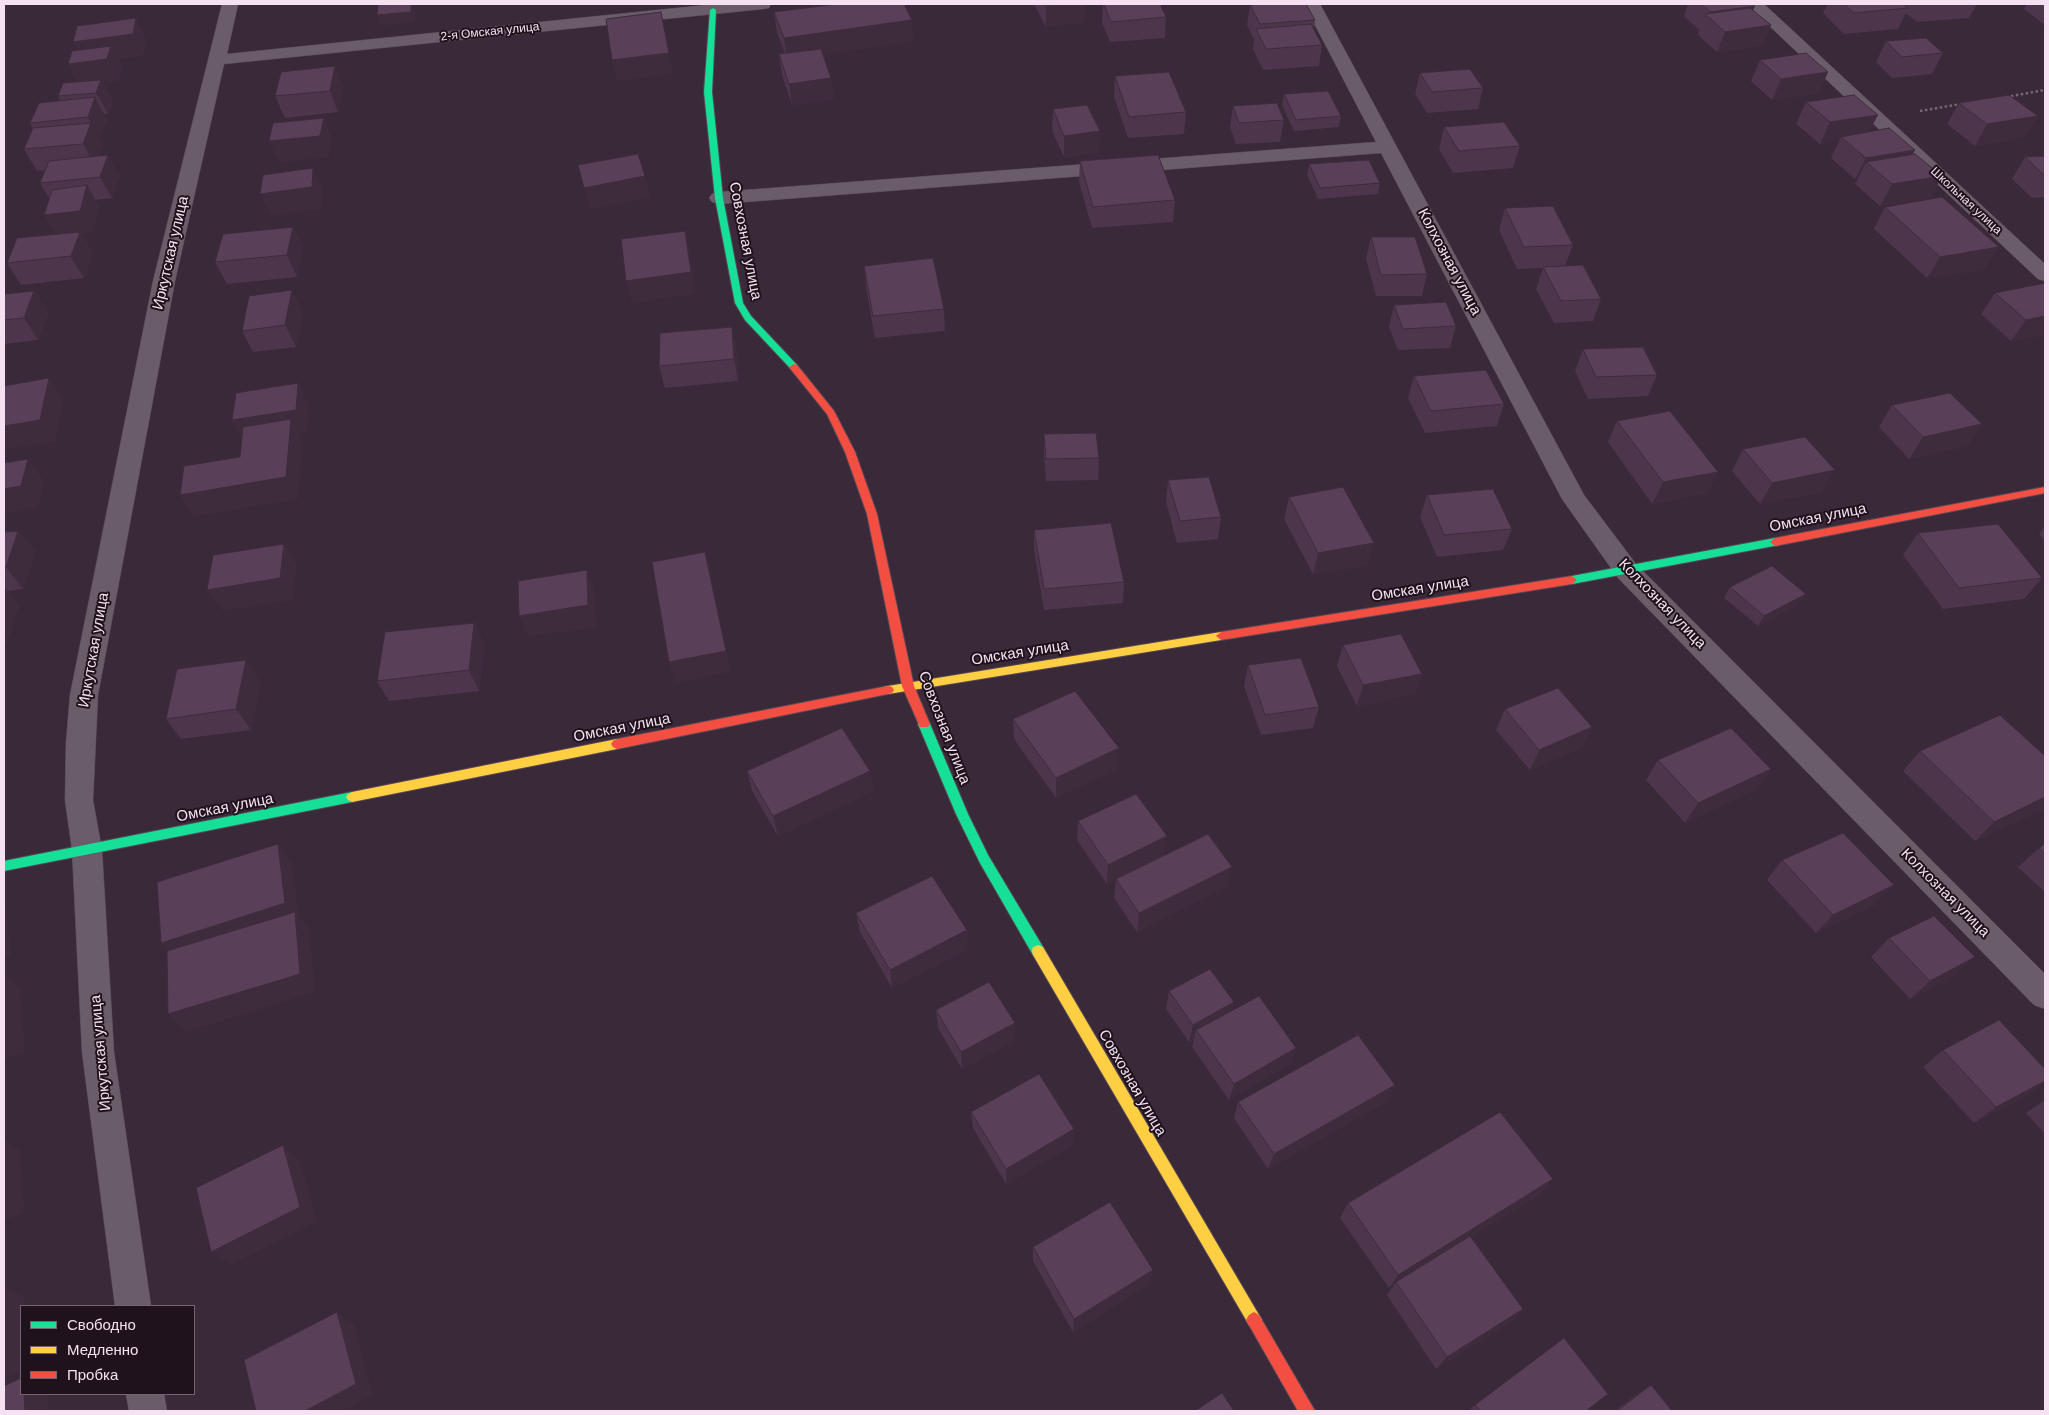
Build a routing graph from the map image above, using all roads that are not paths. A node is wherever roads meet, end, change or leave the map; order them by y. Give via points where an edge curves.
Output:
1 (230, 4) edge
2 (763, 4) edge
3 (1312, 4) edge
4 (1754, 4) edge
5 (713, 10) junction
6 (216, 60) junction
7 (1388, 147) junction
8 (719, 198) junction
9 (2045, 275) edge
10 (2045, 490) edge
11 (1626, 570) junction
12 (908, 686) junction
13 (87, 850) junction
14 (4, 866) edge
15 (2045, 995) edge
16 (133, 1305) edge
17 (145, 1395) edge
18 (148, 1411) edge
19 (1307, 1411) edge

1 - 6 street, Иркутская улица
2 - 5 street, 2-я Омская улица
3 - 7 street, Колхозная улица
4 - 9 street, Школьная улица
5 - 6 street, 2-я Омская улица
5 - 8 street, Совхозная улица via 708,92
6 - 13 street, Иркутская улица via 164,281 84,695 79,800
7 - 8 street
7 - 11 street, Колхозная улица via 1574,499
8 - 12 street, Совхозная улица via 739,303 748,318 802,376 831,414 850,452 872,514
10 - 11 street, Омская улица
11 - 12 street, Омская улица
11 - 15 street, Колхозная улица
12 - 13 street, Омская улица
12 - 19 street, Совхозная улица via 984,859
13 - 14 street, Омская улица
13 - 16 street, Иркутская улица via 98,1052
17 - 18 street

